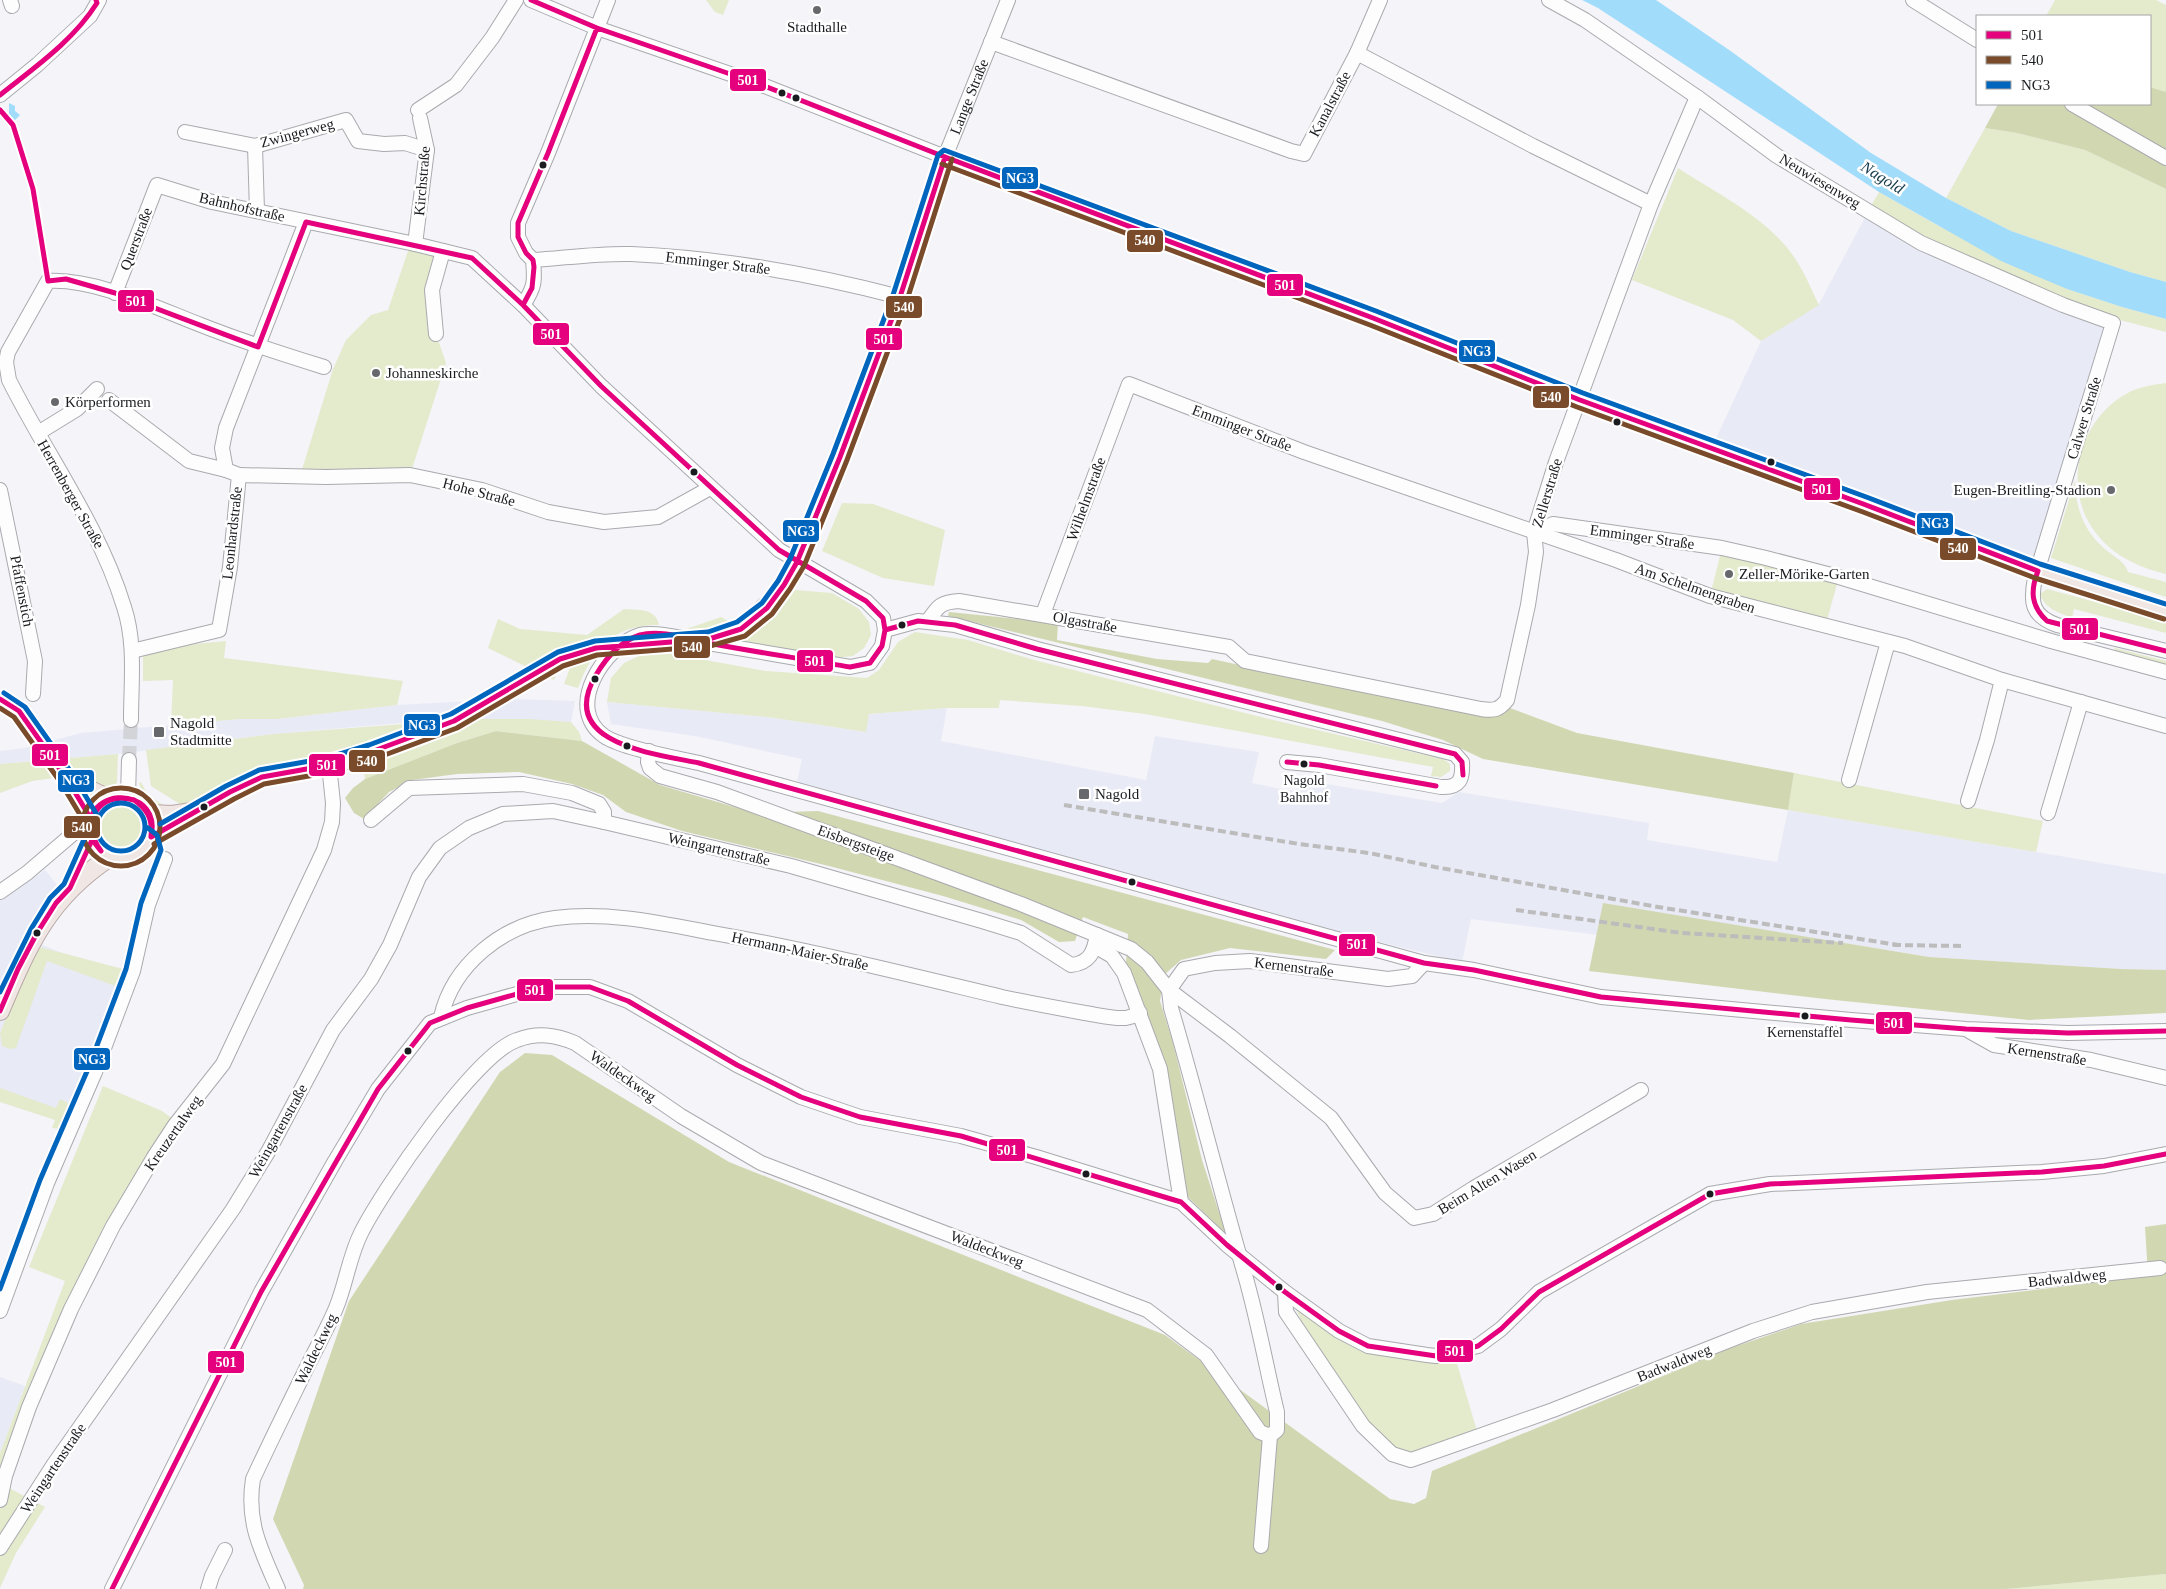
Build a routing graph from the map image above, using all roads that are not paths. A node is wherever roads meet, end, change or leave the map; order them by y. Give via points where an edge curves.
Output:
1 (516, 0) edge
2 (531, 0) edge
3 (608, 0) edge
4 (1008, 0) edge
5 (1380, 0) edge
6 (1549, 0) edge
7 (1913, 0) edge
8 (98, 1) edge
9 (597, 28) junction
10 (1976, 39) edge
11 (991, 42) junction
12 (1357, 53) junction
13 (0, 95) edge
14 (1697, 97) junction
15 (2074, 105) edge
16 (185, 132) dead end
17 (255, 146) junction
18 (427, 150) junction
19 (946, 157) junction
20 (2166, 158) edge
21 (156, 185) joint
22 (1651, 204) junction
23 (257, 211) junction
24 (306, 222) junction
25 (416, 244) junction
26 (443, 251) junction
27 (533, 260) junction
28 (115, 293) junction
29 (900, 297) junction
30 (523, 305) junction
31 (2113, 323) joint
32 (436, 334) dead end
33 (258, 347) junction
34 (324, 366) dead end
35 (5, 384) edge
36 (1129, 384) joint
37 (97, 389) dead end
38 (109, 400) dead end
39 (1580, 400) junction
40 (38, 433) junction
41 (232, 472) junction
42 (710, 488) junction
43 (0, 490) edge
44 (1534, 532) junction
45 (797, 562) junction
46 (2038, 571) junction
47 (2166, 612) edge
48 (1043, 614) junction
49 (928, 621) junction
50 (741, 629) tunnel mouth
51 (885, 630) junction
52 (1888, 642) junction
53 (132, 651) junction
54 (2166, 651) edge
55 (1245, 661) joint
56 (2166, 672) edge
57 (2002, 680) junction
58 (34, 694) dead end
59 (2081, 702) junction
60 (131, 720) tunnel mouth
61 (2166, 726) edge
62 (649, 751) junction
63 (371, 752) tunnel mouth
64 (129, 760) tunnel mouth
65 (1287, 762) dead end
66 (329, 765) junction
67 (1848, 780) dead end
68 (128, 797) junction
69 (109, 799) junction
70 (1968, 801) dead end
71 (195, 812) junction
72 (2048, 813) dead end
73 (150, 814) junction
74 (371, 820) dead end
75 (604, 822) junction
76 (91, 830) junction
77 (151, 838) junction
78 (110, 857) junction
79 (165, 859) dead end
80 (70, 888) junction
81 (0, 892) edge
82 (1096, 940) junction
83 (1424, 962) junction
84 (1168, 990) junction
85 (0, 1012) edge
86 (1140, 1013) junction
87 (441, 1017) junction
88 (1966, 1030) junction
89 (2166, 1031) edge
90 (2166, 1078) edge
91 (1641, 1090) dead end
92 (2166, 1154) edge
93 (1181, 1202) junction
94 (1237, 1250) junction
95 (2160, 1268) dead end
96 (1284, 1292) junction
97 (0, 1311) edge
98 (1270, 1436) junction
99 (0, 1500) edge
100 (1261, 1546) dead end
101 (0, 1548) edge
102 (225, 1550) dead end
103 (112, 1589) edge
104 (208, 1589) edge
105 (278, 1589) edge

1 - 18 street, Kirchstraße via 456,85 419,114
2 - 9 street
3 - 9 street
4 - 11 street, Lange Straße
5 - 12 street
6 - 14 street, Neuwiesenweg via 1585,20
7 - 10 street
8 - 13 street via 90,16
9 - 19 street via 762,85
9 - 27 street via 518,223 518,237
11 - 12 street, Kanalstraße via 1304,154
11 - 19 street, Lange Straße
12 - 22 street, Kanalstraße
14 - 22 street, Zellerstraße
14 - 31 street, Neuwiesenweg via 1777,156 1921,243 2063,305
15 - 20 street
16 - 17 street, Zwingerweg
17 - 18 street, Zwingerweg via 346,120 358,140 405,143
17 - 23 street
18 - 25 street, Kirchstraße
19 - 29 main road, Lange Straße
19 - 39 main road
21 - 23 street, Bahnhofstraße via 212,202
21 - 28 street, Querstraße
22 - 39 street, Zellerstraße
23 - 24 street, Bahnhofstraße
24 - 25 street, Bahnhofstraße
24 - 33 street, Leonhardstraße
25 - 26 street, Bahnhofstraße
26 - 30 street, Bahnhofstraße via 472,258
26 - 32 street via 432,290
27 - 29 street, Emminger Straße via 629,254 720,261 839,281
27 - 30 street via 535,281
28 - 33 street
28 - 35 street, Herrenberger Straße via 66,280 48,281 8,352
29 - 45 main road, Lange Straße
30 - 42 street, Bahnhofstraße via 601,386
31 - 46 street, Calwer Straße
33 - 34 street
33 - 41 street, Leonhardstraße via 226,428 222,448
35 - 40 street, Herrenberger Straße
36 - 44 street, Emminger Straße via 1304,452
36 - 48 street, Wilhelmstraße
37 - 40 street via 77,409
38 - 41 street, Hohe Straße via 189,461
39 - 44 street, Zellerstraße
39 - 46 main road
40 - 53 street, Herrenberger Straße via 99,543 125,608
41 - 42 street, Hohe Straße via 326,477 410,475 482,490 548,512 604,522 658,517
41 - 53 street, Leonhardstraße via 230,567 219,630
42 - 45 street, Bahnhofstraße via 779,550
43 - 58 street, Pfaffenstich via 35,661
44 - 52 street, Am Schelmengraben via 1710,596
44 - 55 street, Zellerstraße via 1536,552 1528,605 1507,700 1496,710
44 - 56 street, Emminger Straße via 1553,524 1722,548 1848,580 2050,642
45 - 50 main road, Lange Straße via 767,608
45 - 51 street, Bahnhofstraße via 866,601 883,618
46 - 47 main road
46 - 54 street via 2032,593 2033,604 2037,613 2047,621
48 - 49 street, Olgastraße via 960,601 945,602 936,608
48 - 55 street, Olgastraße via 1229,647
49 - 51 street
49 - 65 street via 955,625 1455,754 1462,762 1463,776 1451,787 1441,787
51 - 62 street via 882,646 870,663 850,667 672,637 641,635 633,639 618,647 598,668 589,692 589,710 592,722 604,736
52 - 57 street, Am Schelmengraben
52 - 67 street
53 - 60 street, Herrenberger Straße
57 - 59 street, Am Schelmengraben
57 - 70 street
59 - 61 street, Am Schelmengraben
59 - 72 street
62 - 82 street, Eisbergsteige via 650,768 660,776 717,792 1021,904
62 - 83 street, Kernenstraße
63 - 66 main road
64 - 68 street
66 - 71 main road via 262,777
66 - 99 street, Kreuzertalweg via 332,822 324,850 223,1064 154,1157 113,1226 71,1309 29,1407
68 - 69 main road
68 - 73 main road via 144,806
69 - 76 main road via 101,804
69 - 76 main road via 67,779
71 - 73 main road
71 - 77 main road
73 - 77 main road
74 - 75 street via 409,788 522,784 572,793 599,804 604,812
75 - 82 street, Weingartenstraße via 791,866 982,921 1020,933 1071,965 1090,958
75 - 101 street, Weingartenstraße via 553,811 503,814 469,828 440,848 419,877 371,980 332,1030 268,1152 233,1209 54,1464
76 - 78 main road via 97,847
76 - 80 main road
76 - 81 street via 75,832
77 - 78 main road via 138,854 129,858
78 - 80 main road
79 - 97 street via 148,905 133,971 95,1072 47,1182
80 - 85 main road via 37,933
82 - 84 street, Eisbergsteige via 1131,948 1147,962
82 - 86 street, Eisbergsteige via 1124,973
83 - 84 street, Kernenstraße via 1412,976 1388,979 1250,960 1215,963 1184,969
83 - 88 street, Kernenstraße via 1601,997
84 - 91 street, Beim Alten Wasen via 1332,1118 1385,1193 1414,1218 1433,1214
84 - 94 street, Eisbergsteige
86 - 87 street, Hermann-Maier-Straße via 1128,1018 1111,1018 1038,1005 774,944 656,922 590,914 552,918 514,930 490,945 474,957 455,982
86 - 93 street, Eisbergsteige via 1160,1069
87 - 93 street via 524,992 555,987 590,987 628,1001 737,1065 801,1098 860,1117 998,1146
87 - 103 street via 430,1023 378,1089 335,1161 261,1292
88 - 89 street
88 - 90 street, Kernenstraße via 1994,1045 2091,1060
92 - 96 street via 2104,1166 2042,1172 1770,1184 1710,1194 1540,1292 1478,1346 1436,1356 1368,1346 1339,1331
93 - 94 street via 1227,1245
94 - 96 street
94 - 98 street, Eisbergsteige via 1277,1412 1277,1430
95 - 96 street, Badwaldweg via 1927,1292 1812,1312 1753,1331 1553,1410 1411,1460 1392,1454 1362,1426 1286,1312
98 - 100 street, Eisbergsteige
98 - 105 street, Waldeckweg via 1260,1432 1206,1355 1146,1310 761,1163 681,1116 576,1043 557,1036 537,1035 516,1040 498,1050 473,1073 400,1169 361,1233 336,1307 253,1479 250,1499 255,1535
102 - 104 street

